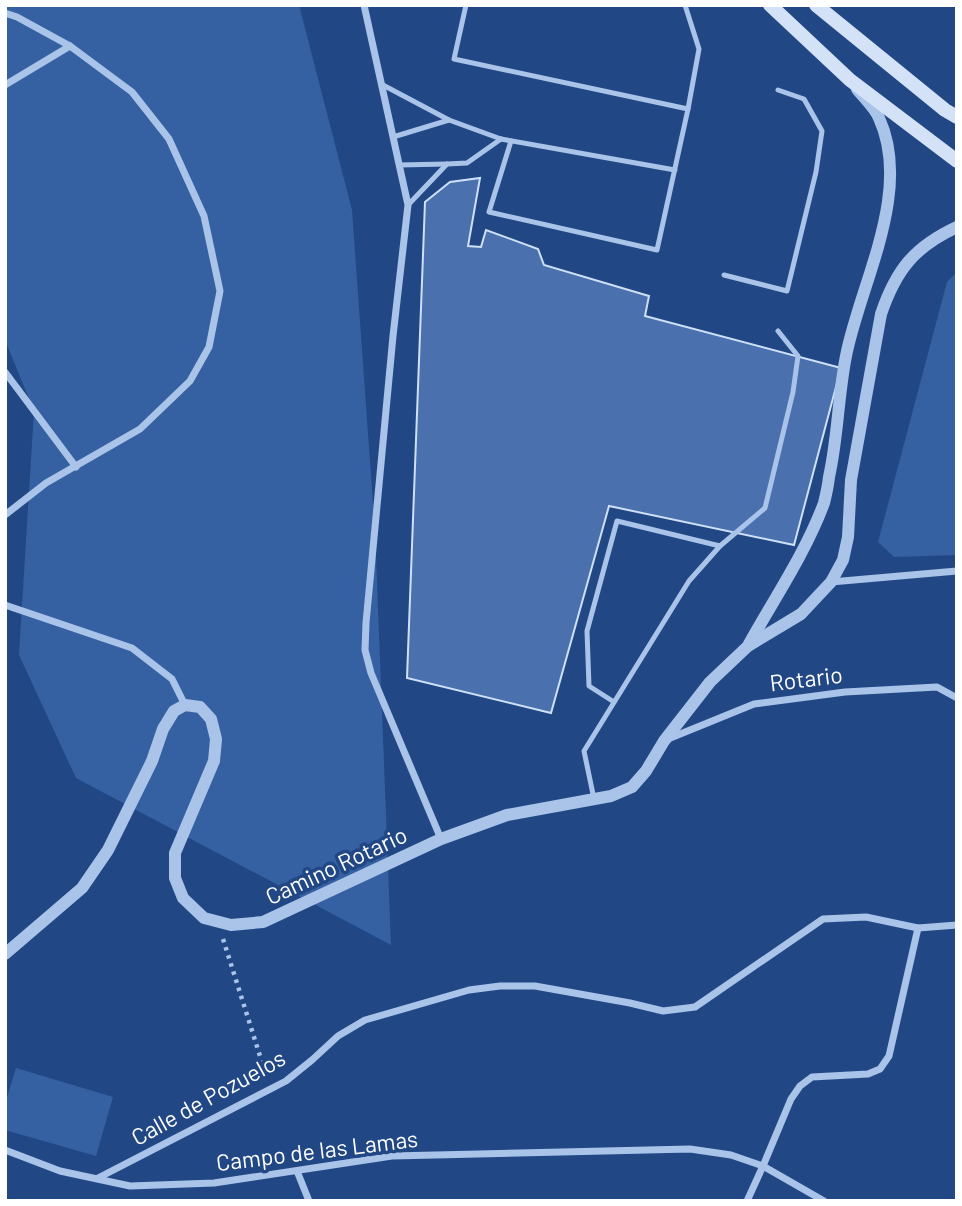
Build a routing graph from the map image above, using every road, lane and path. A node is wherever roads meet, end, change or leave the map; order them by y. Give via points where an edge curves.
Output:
1 (364, 5) edge
2 (466, 5) edge
3 (685, 5) edge
4 (770, 5) edge
5 (816, 5) edge
6 (5, 13) edge
7 (70, 46) junction
8 (850, 80) junction
9 (381, 84) junction
10 (5, 85) edge
11 (778, 90) dead end
12 (688, 109) junction
13 (957, 117) edge
14 (449, 120) junction
15 (393, 137) junction
16 (501, 139) junction
17 (511, 141) junction
18 (957, 162) edge
19 (399, 164) junction
20 (446, 164) junction
21 (675, 170) junction
22 (408, 205) junction
23 (957, 227) edge
24 (724, 275) dead end
25 (778, 331) dead end
26 (5, 372) edge
27 (76, 467) junction
28 (5, 515) edge
29 (720, 546) junction
30 (957, 571) edge
31 (831, 582) junction
32 (5, 605) edge
33 (748, 646) junction
34 (957, 698) edge
35 (614, 702) junction
36 (185, 705) junction
37 (664, 741) junction
38 (594, 799) junction
39 (441, 839) junction
40 (218, 922) junction
41 (957, 925) edge
42 (918, 928) junction
43 (5, 954) edge
44 (270, 1089) junction
45 (5, 1150) edge
46 (763, 1166) junction
47 (297, 1171) junction
48 (98, 1178) junction
49 (309, 1201) edge
50 (747, 1201) edge
51 (824, 1201) edge

1 - 9 street
2 - 12 lane via 454,59
3 - 12 lane via 699,49
4 - 8 main road
5 - 13 main road
6 - 7 street
7 - 10 street
7 - 27 street via 132,92 169,139 204,216 220,291 209,347 190,381 140,429
8 - 18 main road
8 - 33 street via 879,117 887,144 889,198 846,354 824,502
9 - 14 lane
9 - 15 street
11 - 24 lane via 804,99 822,131 787,291
12 - 21 lane
14 - 15 lane
14 - 16 lane
15 - 19 street
16 - 17 lane
16 - 20 lane via 467,163
17 - 21 lane
17 - 21 lane via 489,212 657,250
19 - 20 lane
19 - 22 street
20 - 22 lane
22 - 39 street via 365,650
23 - 31 street via 917,252 901,270 881,314 851,480 848,537
25 - 29 lane via 798,356 765,508
26 - 27 street
27 - 28 street via 46,483
29 - 35 lane via 689,581
29 - 35 lane via 617,521 587,631 589,686
30 - 31 street
31 - 33 street via 801,614
32 - 36 street via 132,648 172,679
33 - 37 street, Camino Rotario via 710,682
34 - 37 street, Rotario via 936,687 754,704
35 - 38 lane via 584,751
36 - 40 street via 200,707 211,719 216,740 214,761 175,853 175,878 183,898 204,918
36 - 43 street via 174,711 163,729 108,850 82,888
37 - 38 street, Camino Rotario via 632,787
38 - 39 street, Camino Rotario via 506,815
39 - 40 street, Camino Rotario via 263,922
40 - 44 path
41 - 42 street, Calle de Pozuelos
42 - 44 street, Calle de Pozuelos via 866,918 823,919 695,1007 663,1011 535,986 469,990 365,1020 338,1035
42 - 46 street via 889,1056 880,1069 867,1074 812,1077 800,1086
44 - 48 street, Calle de Pozuelos
45 - 48 street, Campo de las Lamas via 60,1171
46 - 47 street, Campo de las Lamas via 690,1149 392,1156
46 - 50 street
46 - 51 street, Campo de las Lamas
47 - 48 street, Campo de las Lamas via 214,1183 130,1186
47 - 49 street

